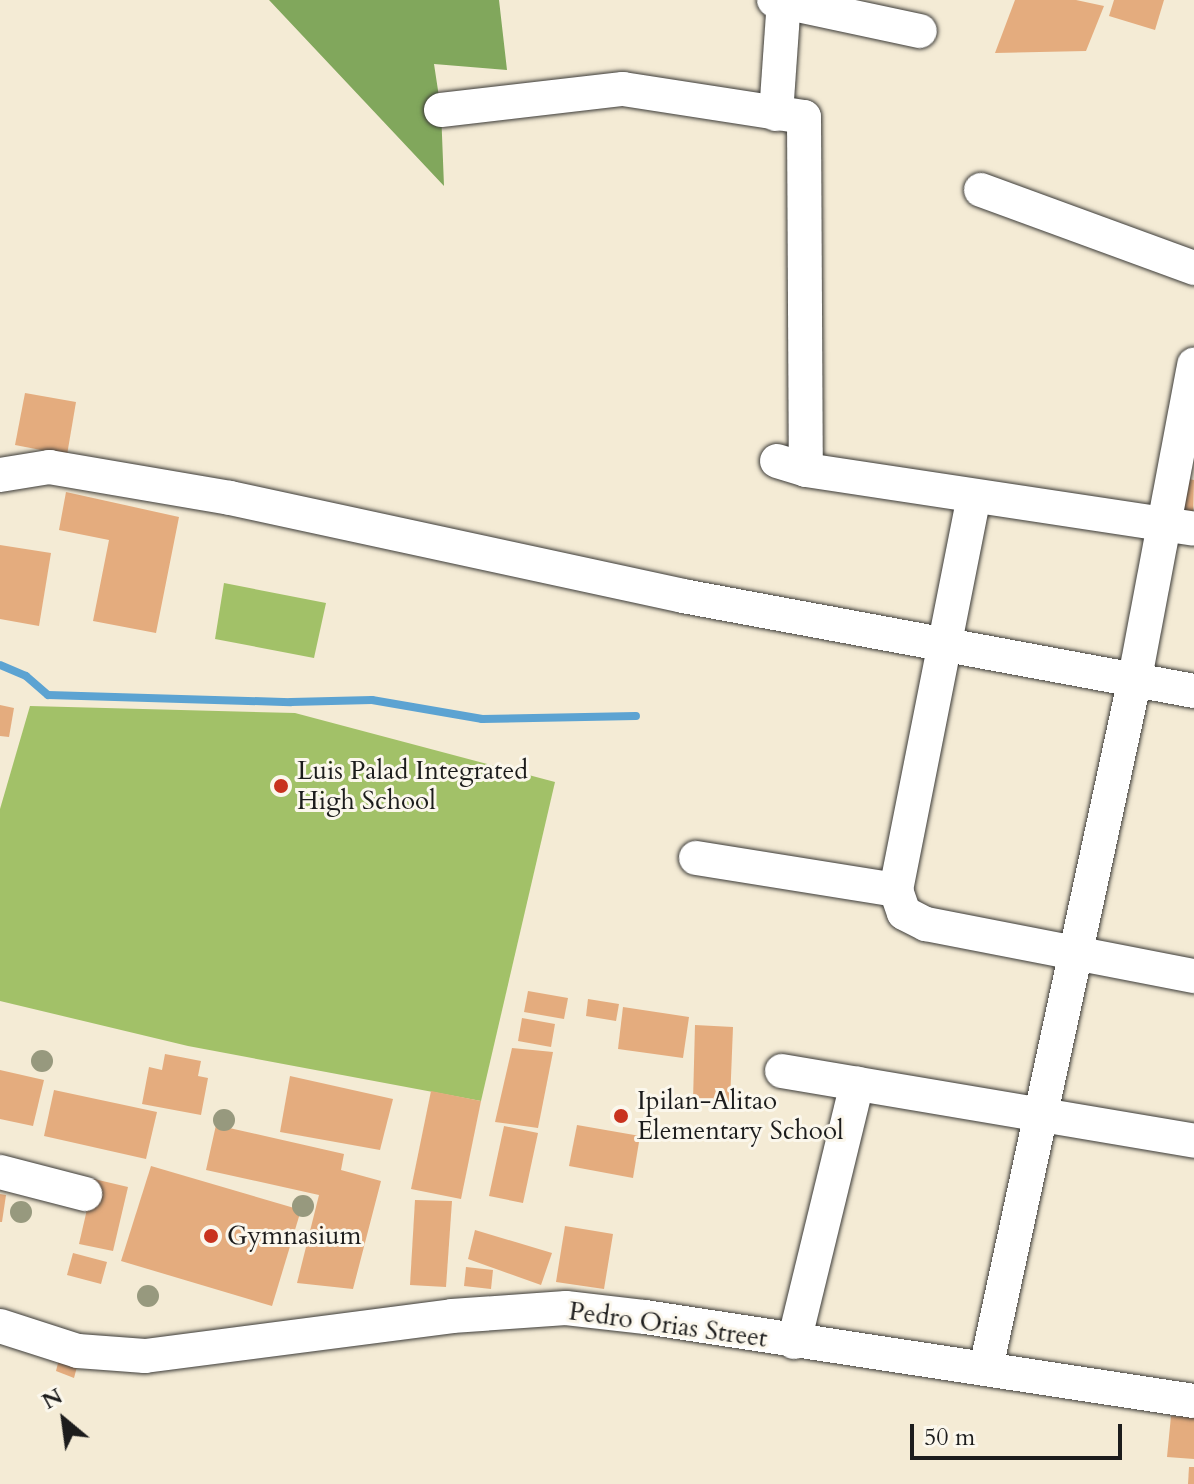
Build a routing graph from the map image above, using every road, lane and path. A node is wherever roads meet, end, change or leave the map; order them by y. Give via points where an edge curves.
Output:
1 (781, 1) edge
2 (920, 31) dead end
3 (441, 110) dead end
4 (776, 114) junction
5 (981, 190) dead end
6 (1194, 268) edge
7 (1194, 365) edge
8 (0, 475) edge
9 (974, 496) junction
10 (1178, 526) edge
11 (944, 644) junction
12 (1135, 678) junction
13 (1194, 691) edge
14 (696, 858) dead end
15 (896, 890) junction
16 (1077, 953) junction
17 (1194, 976) edge
18 (782, 1071) dead end
19 (857, 1084) junction
20 (1043, 1116) junction
21 (1194, 1141) edge
22 (0, 1172) edge
23 (85, 1194) dead end
24 (0, 1326) edge
25 (794, 1342) junction
26 (986, 1368) junction
27 (1194, 1401) edge

1 - 2 street
1 - 4 street
3 - 4 street via 623,89
4 - 9 street via 804,117 791,465
5 - 6 street
7 - 10 street
8 - 11 street via 49,467 216,495 683,596
9 - 10 street
9 - 11 street
10 - 12 street
11 - 12 street
11 - 15 street
12 - 13 street
12 - 16 street
14 - 15 street
15 - 16 street via 904,913 926,924
16 - 17 street
16 - 20 street
18 - 19 street
19 - 20 street
19 - 25 street
20 - 21 street
20 - 26 street
22 - 23 street
24 - 25 street, Pedro Orias Street via 78,1351 145,1356 452,1316 566,1308
25 - 26 street, Pedro Orias Street
26 - 27 street, Pedro Orias Street

